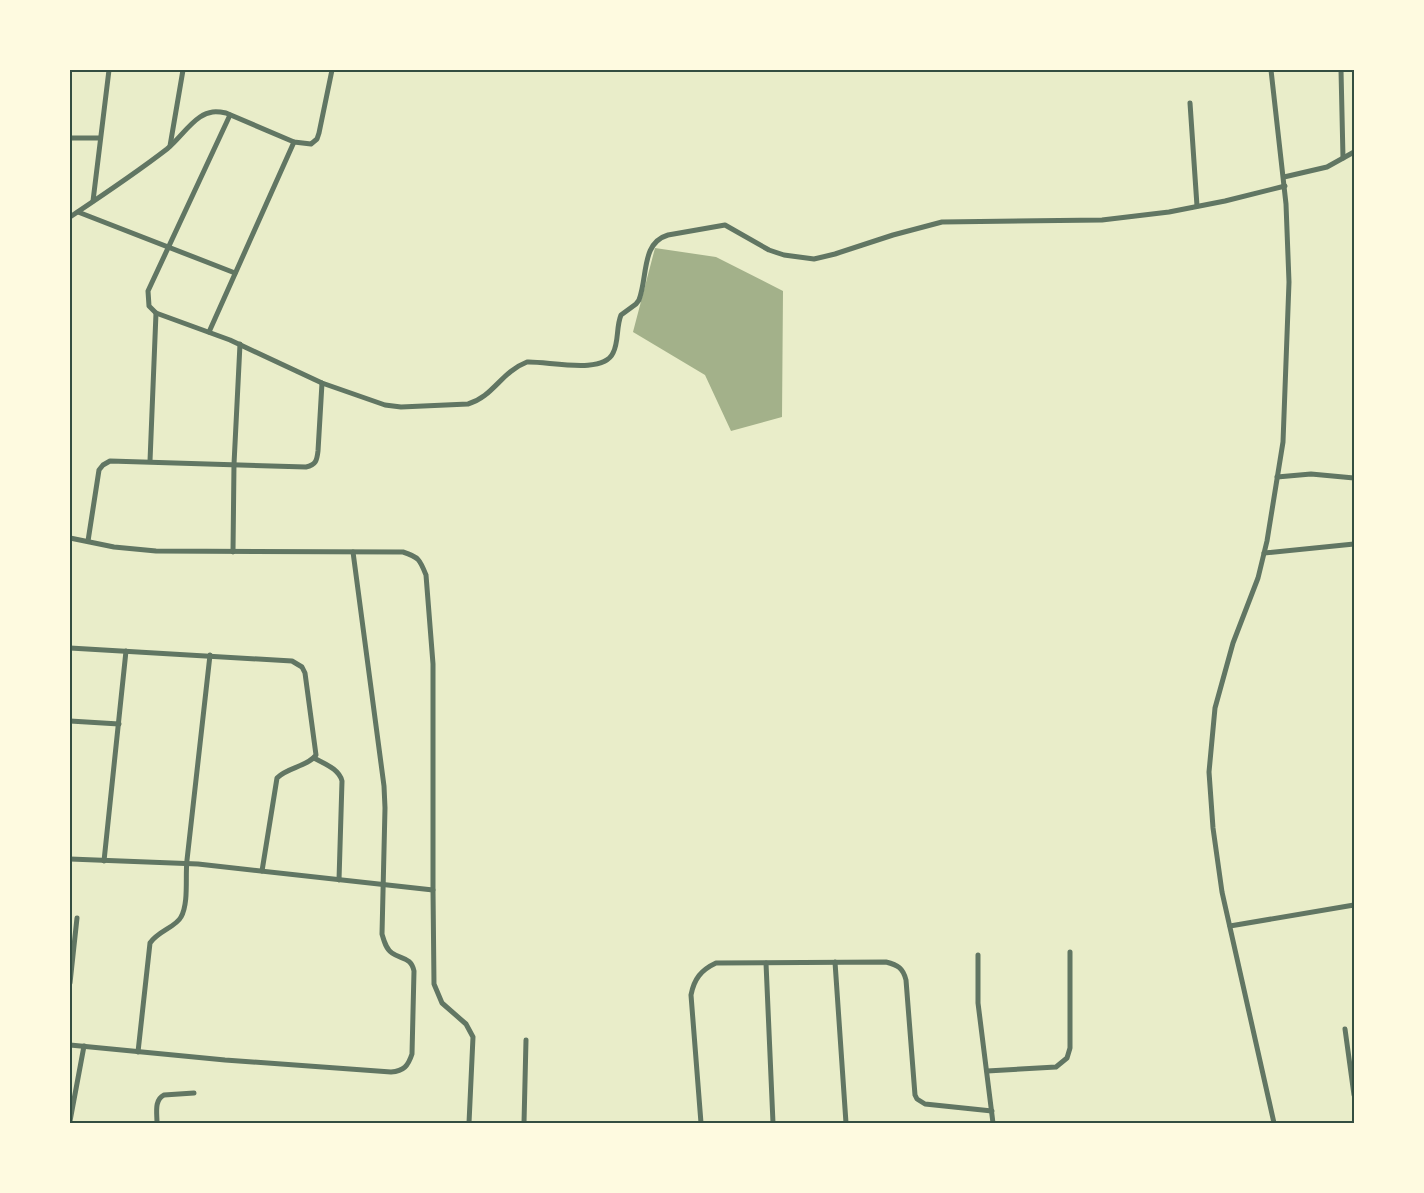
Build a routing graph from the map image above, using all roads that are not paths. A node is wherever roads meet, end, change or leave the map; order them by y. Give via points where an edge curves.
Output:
1 (109, 70) edge
2 (183, 70) edge
3 (332, 70) edge
4 (1271, 70) edge
5 (1341, 70) edge
6 (1190, 103) dead end
7 (230, 115) junction
8 (70, 138) edge
9 (100, 138) junction
10 (294, 142) junction
11 (170, 146) junction
12 (1354, 152) edge
13 (1343, 158) junction
14 (1284, 177) junction
15 (1285, 186) junction
16 (93, 202) junction
17 (1197, 206) junction
18 (78, 212) junction
19 (70, 217) edge
20 (169, 247) junction
21 (235, 273) junction
22 (156, 313) junction
23 (209, 332) junction
24 (240, 344) junction
25 (322, 383) junction
26 (150, 461) junction
27 (234, 464) junction
28 (1277, 478) junction
29 (1354, 478) edge
30 (70, 538) edge
31 (88, 542) junction
32 (1354, 544) edge
33 (233, 552) junction
34 (353, 552) junction
35 (1264, 553) junction
36 (70, 648) edge
37 (126, 651) junction
38 (210, 655) junction
39 (70, 721) edge
40 (119, 724) junction
41 (314, 758) junction
42 (70, 859) edge
43 (104, 861) junction
44 (186, 864) junction
45 (262, 871) junction
46 (340, 880) junction
47 (384, 885) junction
48 (432, 890) junction
49 (1354, 905) edge
50 (77, 918) dead end
51 (1230, 926) junction
52 (1070, 952) dead end
53 (978, 955) dead end
54 (835, 962) junction
55 (766, 963) junction
56 (70, 983) edge
57 (1345, 1029) dead end
58 (526, 1040) dead end
59 (70, 1045) edge
60 (84, 1046) junction
61 (138, 1052) junction
62 (987, 1071) junction
63 (194, 1093) dead end
64 (1354, 1095) edge
65 (992, 1111) junction
66 (70, 1121) edge
67 (157, 1123) edge
68 (468, 1123) edge
69 (524, 1123) edge
70 (701, 1123) edge
71 (774, 1123) edge
72 (846, 1123) edge
73 (993, 1123) edge
74 (1274, 1123) edge

1 - 9 street
2 - 11 street
3 - 10 street via 317,139 311,144
4 - 14 street
5 - 13 street
6 - 17 street
7 - 10 street
7 - 11 street via 209,112
7 - 20 street
8 - 9 street
9 - 16 street
10 - 21 street
11 - 16 street
12 - 13 street
13 - 14 street via 1327,167
14 - 15 street
15 - 17 street
15 - 28 street via 1289,282 1283,442
16 - 18 street
17 - 25 street via 1102,220 942,222 814,258 769,250 724,225 668,235 652,246 639,300 621,315 614,352 604,363 589,366 527,362 506,374 476,402 468,404 385,405
18 - 19 street
18 - 20 street
20 - 21 street
20 - 22 street via 148,291 149,306
21 - 23 street
22 - 23 street
22 - 26 street
23 - 24 street
24 - 25 street
24 - 27 street
25 - 27 street via 318,451 313,465
26 - 27 street
26 - 31 street via 110,461 99,470
27 - 33 street
28 - 29 street via 1311,474
28 - 35 street
30 - 31 street
31 - 33 street via 156,551
32 - 35 street
33 - 34 street
34 - 47 street via 384,786
34 - 48 street via 403,552 416,556 426,575 433,664
35 - 51 street via 1224,672 1216,708 1209,772 1214,837
36 - 37 street
37 - 38 street
37 - 40 street
38 - 41 street via 292,661 302,667 317,750
38 - 44 street
39 - 40 street
40 - 43 street
41 - 45 street via 277,778
41 - 46 street via 336,770 342,782
42 - 43 street
43 - 44 street
44 - 45 street
44 - 61 street via 182,916 154,937 148,948
45 - 46 street
46 - 47 street
47 - 48 street
47 - 61 street via 384,942 392,953 413,964 414,970 412,1054 404,1070 381,1071
48 - 68 street via 434,984 442,1003 469,1028 473,1037
49 - 51 street
50 - 56 street
51 - 74 street
52 - 62 street via 1070,1048 1067,1058 1056,1067
53 - 62 street via 978,1003
54 - 55 street
54 - 65 street via 886,962 903,970 917,1100 925,1104
54 - 72 street
55 - 70 street via 716,964 699,973 693,984 691,995
55 - 71 street
57 - 64 street
58 - 69 street
59 - 60 street
60 - 61 street
60 - 66 street
62 - 65 street
63 - 67 street via 160,1096
65 - 73 street

